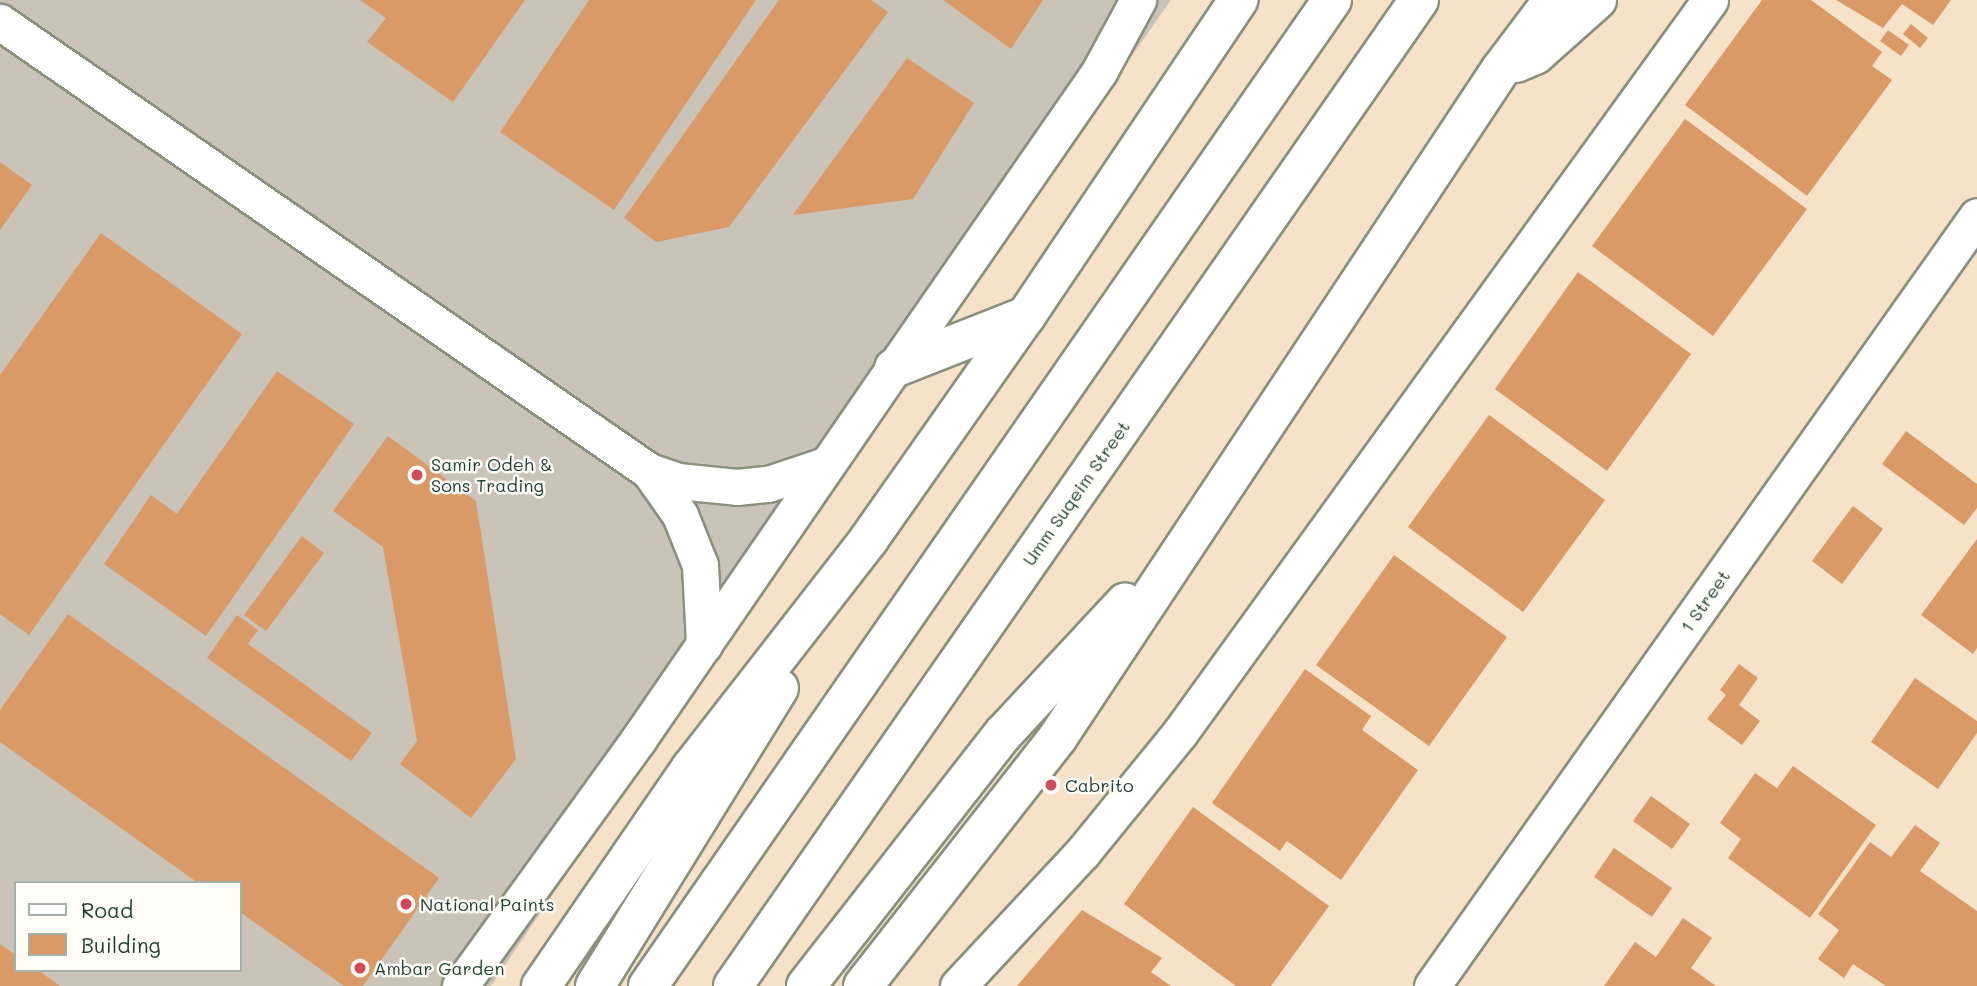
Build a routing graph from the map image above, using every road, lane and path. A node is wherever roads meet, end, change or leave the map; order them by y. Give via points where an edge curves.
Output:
1 (10, 0) edge
2 (1138, 0) edge
3 (1332, 0) edge
4 (1419, 0) edge
5 (1553, 0) edge
6 (1597, 0) edge
7 (1710, 0) edge
8 (1232, 6) edge
9 (0, 22) edge
10 (30, 42) junction
11 (1501, 69) junction
12 (1977, 216) edge
13 (1026, 316) junction
14 (894, 368) junction
15 (825, 466) junction
16 (649, 471) junction
17 (869, 539) junction
18 (1171, 560) junction
19 (704, 645) junction
20 (460, 986) edge
21 (541, 986) edge
22 (595, 986) edge
23 (648, 986) edge
24 (733, 986) edge
25 (806, 986) edge
26 (863, 986) edge
27 (958, 986) edge
28 (1432, 986) edge

1 - 10 street
2 - 14 street via 1100,70
3 - 23 main road
4 - 24 main road, Umm Suqeim Street
5 - 11 main road
6 - 11 main road via 1535,55
7 - 27 street via 1179,734 1083,852
8 - 13 main road
9 - 10 street
10 - 16 street
11 - 18 main road
12 - 28 street, 1 Street
13 - 14 main road
13 - 17 main road
14 - 15 street
15 - 16 street via 778,482 737,487 677,481
15 - 19 street
16 - 19 street via 680,514 700,565
17 - 21 main road via 691,768
17 - 22 main road
18 - 25 main road via 1057,672 1004,733
18 - 26 main road via 1058,737
19 - 20 street

